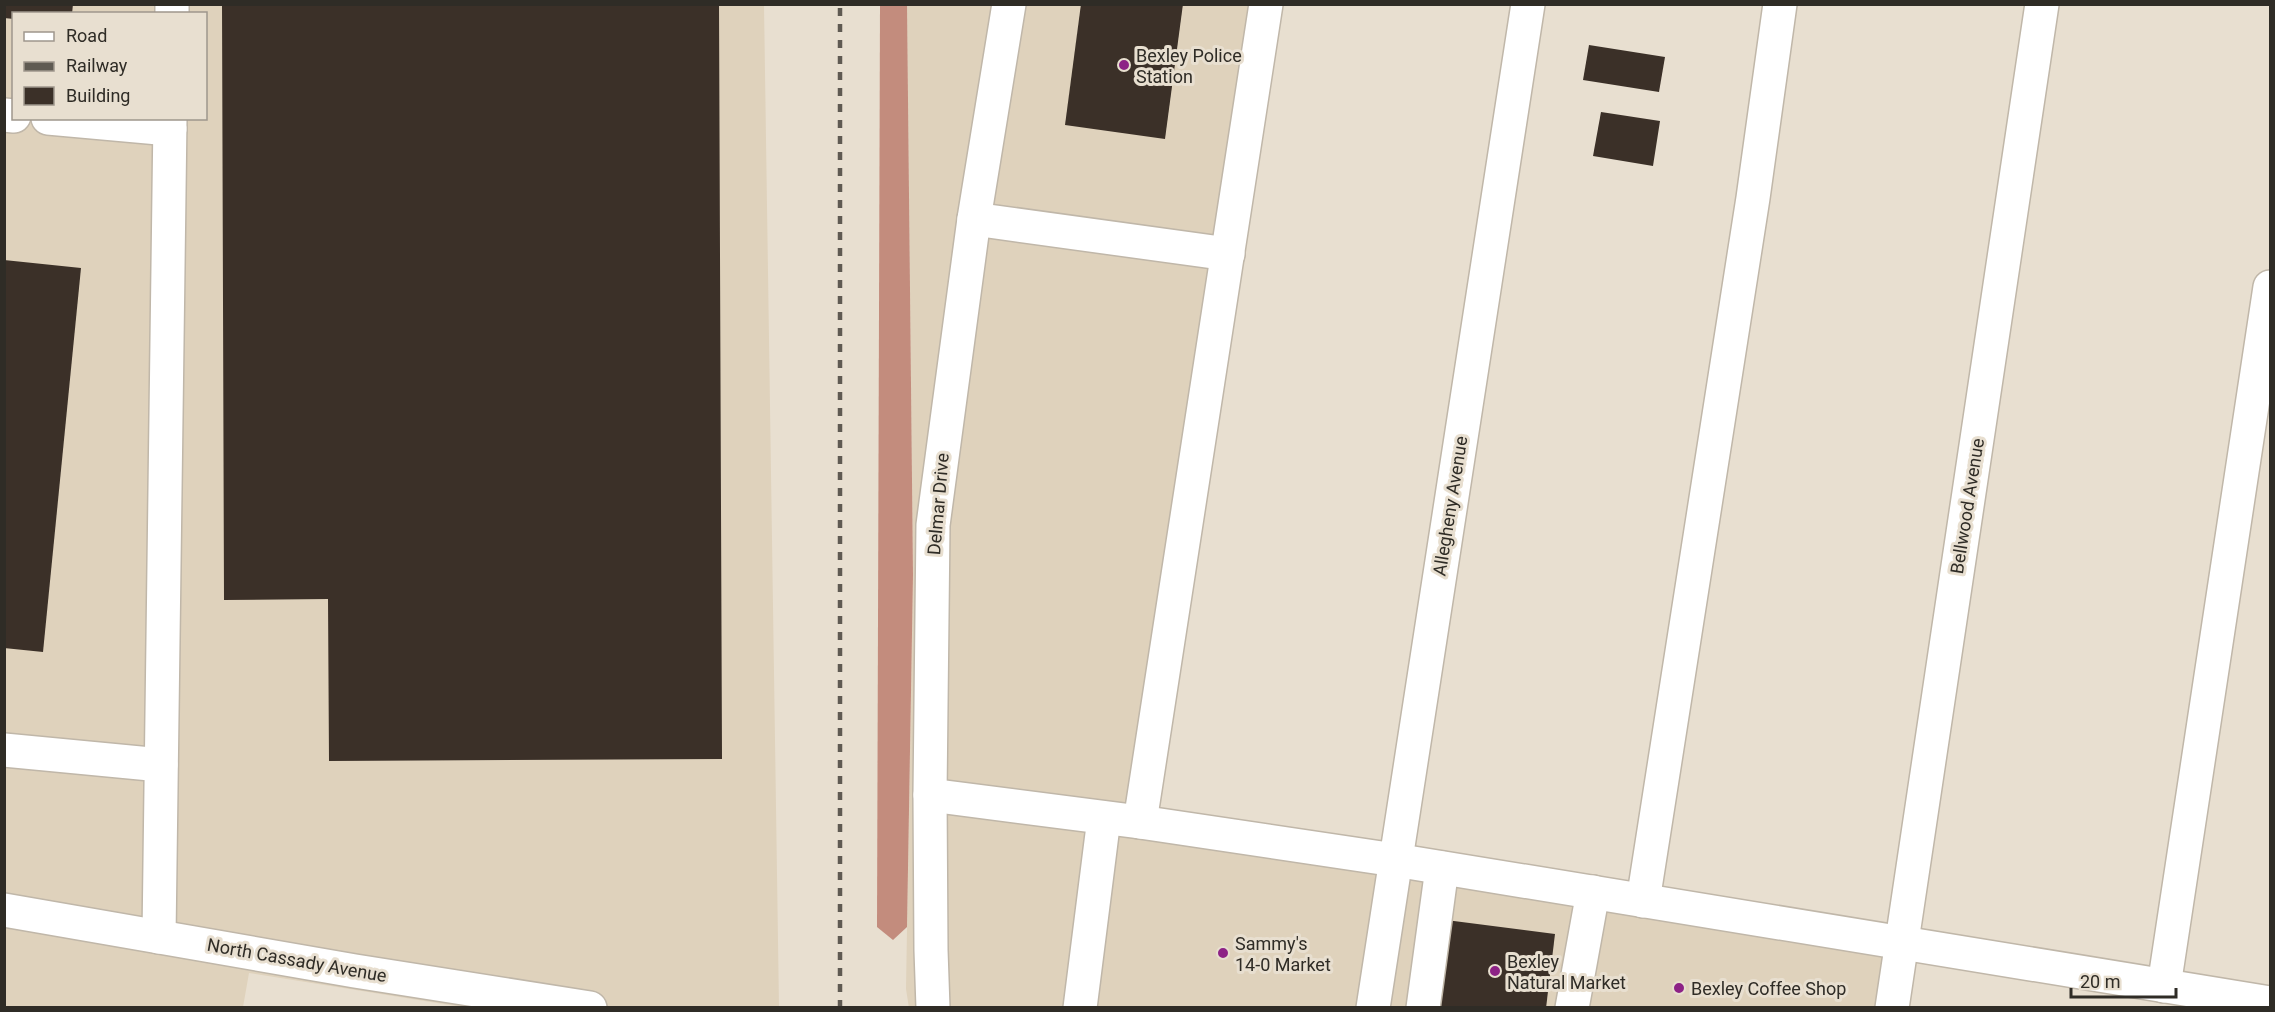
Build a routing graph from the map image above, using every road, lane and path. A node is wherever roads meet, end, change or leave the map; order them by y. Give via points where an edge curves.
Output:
1 (1009, 4) edge
2 (1266, 4) edge
3 (1528, 4) edge
4 (1780, 4) edge
5 (2043, 4) edge
6 (89, 120) edge
7 (170, 124) edge
8 (974, 219) junction
9 (1228, 254) junction
10 (2271, 286) edge
11 (4, 750) edge
12 (161, 765) junction
13 (930, 795) junction
14 (1104, 818) junction
15 (1140, 822) junction
16 (1395, 860) junction
17 (1442, 868) junction
18 (1593, 892) junction
19 (1643, 901) junction
20 (4, 910) edge
21 (159, 937) junction
22 (1902, 942) junction
23 (2164, 986) junction
24 (454, 997) edge
25 (2271, 1003) edge
26 (590, 1008) edge
27 (933, 1008) edge
28 (1080, 1008) edge
29 (1373, 1008) edge
30 (1423, 1008) edge
31 (1572, 1008) edge
32 (1892, 1008) edge

1 - 8 street, Delmar Drive
2 - 9 street
3 - 16 street, Allegheny Avenue
4 - 19 street
5 - 22 street, Bellwood Avenue
6 - 7 street
7 - 12 street
8 - 9 street
8 - 13 street, Delmar Drive via 933,525
9 - 15 street
10 - 23 street
11 - 12 street
12 - 21 street
13 - 14 street
13 - 27 street, Delmar Drive
14 - 15 street
14 - 28 street
15 - 16 street
16 - 17 street
16 - 29 street, Allegheny Avenue
17 - 18 street
17 - 30 street
18 - 19 street
18 - 31 street
19 - 22 street
20 - 21 street, North Cassady Avenue
21 - 24 street, North Cassady Avenue
22 - 23 street
22 - 32 street, Bellwood Avenue
23 - 25 street
24 - 26 street, North Cassady Avenue

